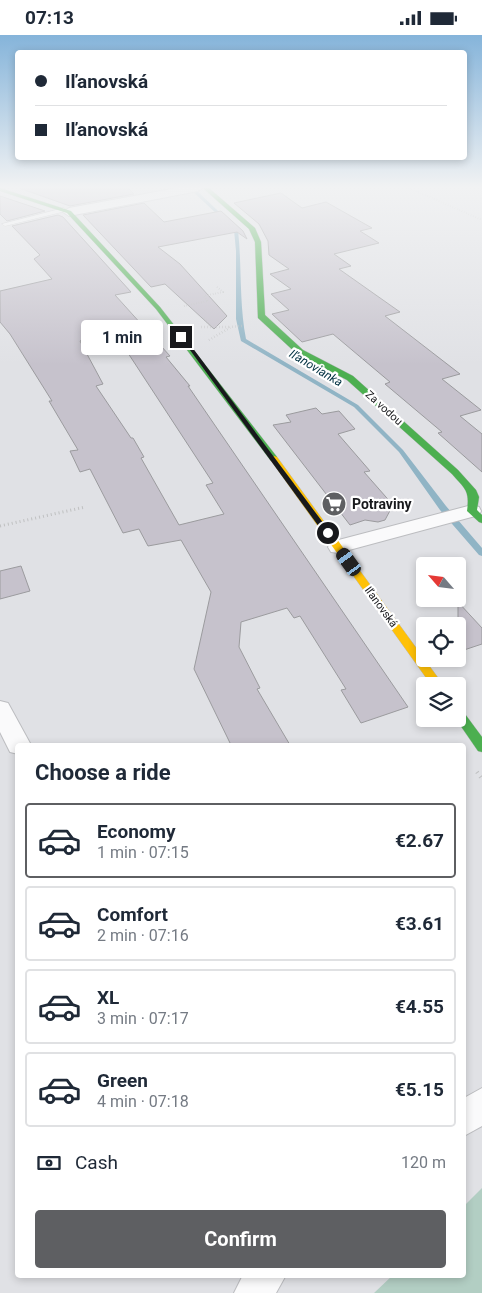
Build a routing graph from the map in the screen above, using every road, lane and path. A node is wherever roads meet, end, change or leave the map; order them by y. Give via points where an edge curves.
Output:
1 (100, 247) edge
2 (258, 247) edge
3 (216, 286) dead end
4 (182, 307) dead end
5 (204, 318) dead end
6 (198, 327) dead end
7 (212, 327) junction
8 (204, 343) dead end
9 (85, 507) dead end
10 (473, 515) edge
11 (0, 526) edge
12 (338, 547) junction
13 (432, 677) edge
14 (0, 710) edge
15 (466, 724) edge
16 (18, 743) edge
17 (482, 747) edge
18 (466, 1099) edge
19 (482, 1101) edge
20 (482, 1105) edge
21 (466, 1117) edge
22 (265, 1278) edge
23 (253, 1293) edge

1 - 12 street, Iľanovská via 178,333
2 - 10 street, Za vodou via 261,316 300,352 350,378 455,472 472,490
3 - 4 path via 223,292 204,296 208,301
5 - 7 path
6 - 7 path
7 - 8 path via 232,327
9 - 11 path
10 - 12 street via 442,518
12 - 13 street, Iľanovská
14 - 16 street
15 - 17 street
18 - 19 street
20 - 21 street
22 - 23 street

